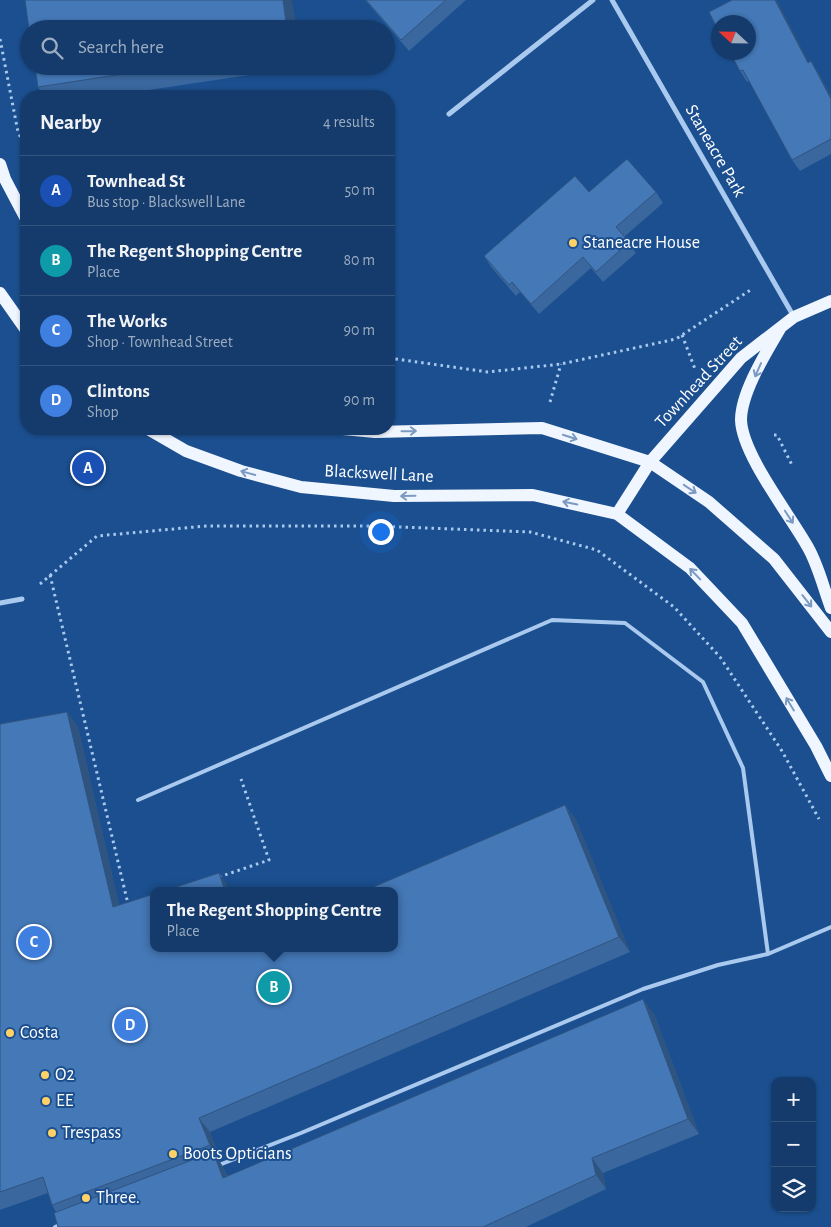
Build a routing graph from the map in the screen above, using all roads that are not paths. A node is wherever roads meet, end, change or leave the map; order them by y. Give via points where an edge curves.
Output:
1 (594, 0) edge
2 (612, 0) edge
3 (449, 114) dead end
4 (0, 164) edge
5 (20, 208) edge
6 (0, 293) edge
7 (831, 301) edge
8 (794, 317) junction
9 (20, 321) edge
10 (782, 327) junction
11 (395, 432) edge
12 (159, 435) edge
13 (650, 462) junction
14 (617, 514) junction
15 (22, 599) road end
16 (0, 602) edge
17 (831, 608) edge
18 (831, 632) edge
19 (831, 776) edge
20 (138, 800) dead end
21 (831, 927) edge
22 (768, 954) junction
23 (210, 1168) edge
24 (64, 1224) edge
25 (55, 1227) edge

1 - 3 street
2 - 8 street, Staneacre Park
4 - 5 main road
6 - 9 main road
7 - 8 main road, Townhead Street
8 - 10 main road, Townhead Street
10 - 13 main road, Townhead Street via 741,358
10 -> 17 main road via 766,352 746,397 741,420 744,439 769,486 808,546
11 -> 13 main road via 542,428
14 -> 12 main road, Blackswell Lane via 533,495 394,496 301,487 241,471 186,450
13 - 14 main road, Townhead Street
13 -> 18 main road via 709,502 774,559
19 -> 14 main road via 742,624 690,568
15 - 16 street
20 - 22 lane via 552,620 625,623 703,682 743,768
21 - 22 lane
22 - 23 lane via 643,989 301,1134
24 - 25 lane

